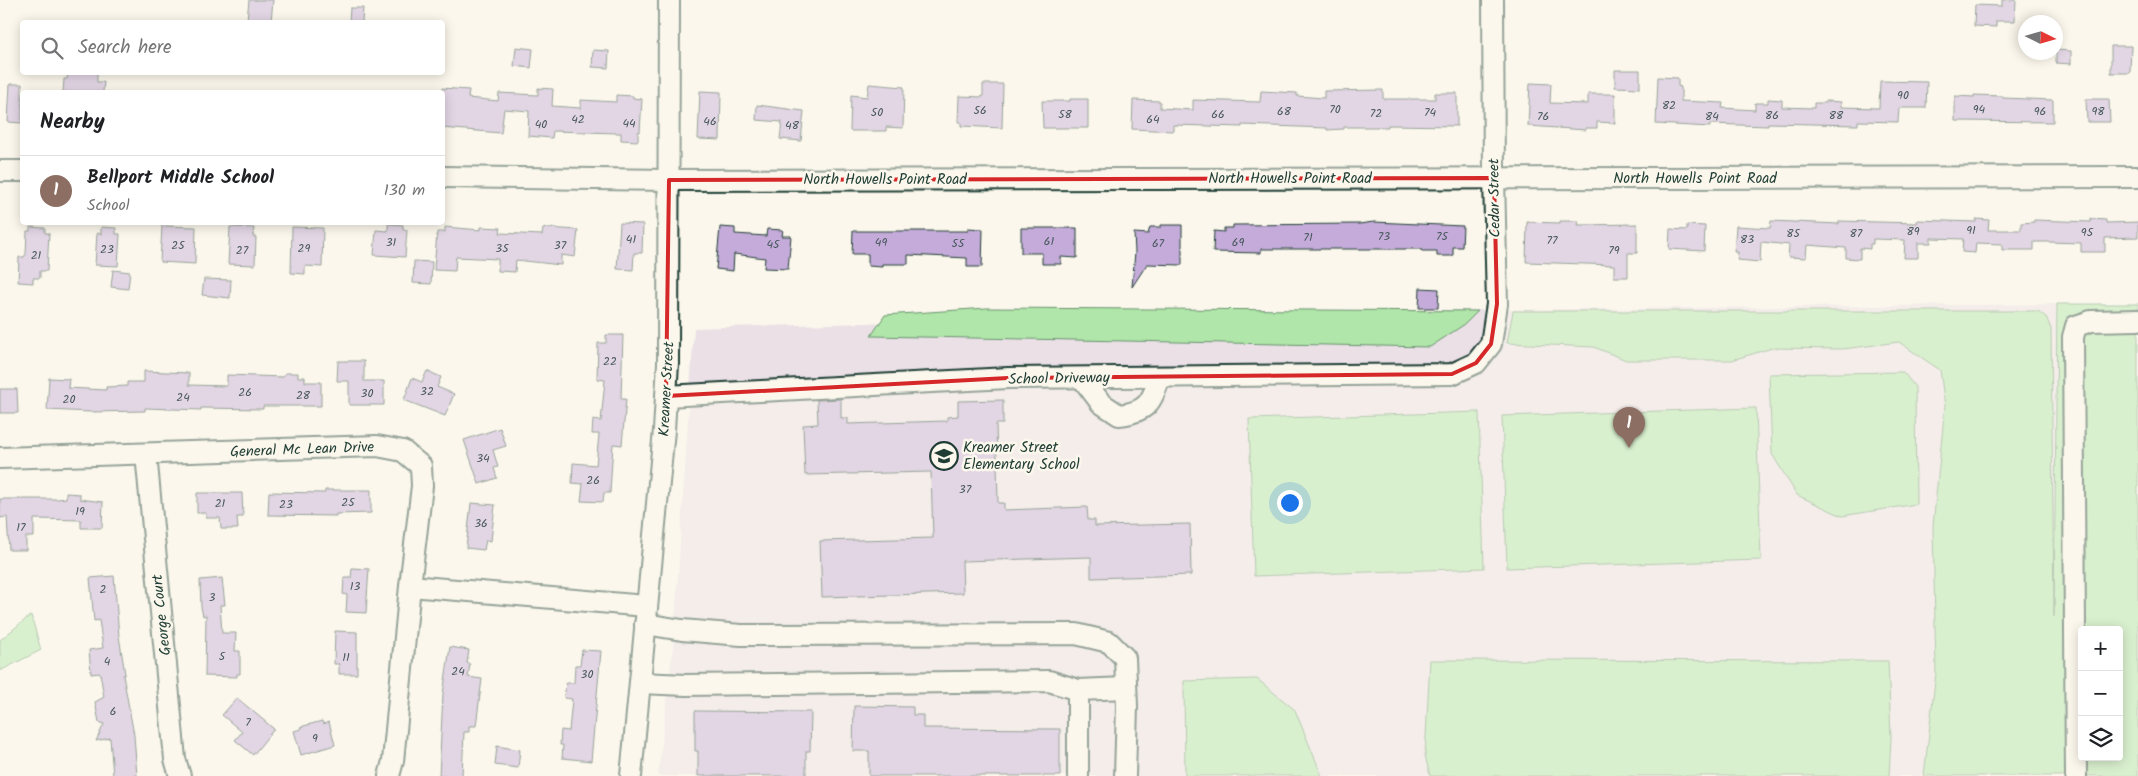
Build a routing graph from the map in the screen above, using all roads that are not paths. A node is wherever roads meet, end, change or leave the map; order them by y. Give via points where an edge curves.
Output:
1 (668, 0) edge
2 (1493, 0) edge
3 (0, 171) edge
4 (20, 171) edge
5 (445, 177) edge
6 (2138, 177) edge
7 (1494, 178) junction
8 (669, 180) junction
9 (2138, 320) edge
10 (1452, 374) joint
11 (1160, 377) junction
12 (1082, 378) junction
13 (666, 396) junction
14 (146, 454) junction
15 (0, 458) edge
16 (410, 586) junction
17 (646, 615) junction
18 (640, 683) junction
19 (1126, 688) junction
20 (1078, 690) junction
21 (180, 776) edge
22 (388, 776) edge
23 (631, 776) edge
24 (1078, 776) edge
25 (1125, 776) edge
26 (2076, 776) edge

1 - 8 street, Kreamer Street
2 - 7 street, Cedar Street
3 - 4 street
5 - 8 street, North Howells Point Road
6 - 7 street, North Howells Point Road
7 - 8 street, North Howells Point Road
7 - 10 street, Cedar Street via 1497,304 1491,344 1476,364
8 - 13 street, Kreamer Street
9 - 26 street via 2092,321 2076,326 2073,337
10 - 11 street, School Driveway
11 - 12 street, School Driveway
11 - 12 street via 1150,402 1136,413 1119,415 1101,403
12 - 13 street, School Driveway via 999,379
13 - 17 street, Kreamer Street
14 - 15 street, General Mc Lean Drive
14 - 16 street, General Mc Lean Drive via 377,446 403,452 421,466 422,486
14 - 21 street, George Court via 175,759
16 - 17 street
16 - 22 street via 393,761
17 - 18 street, Kreamer Street
17 - 19 street via 682,630 741,635 1076,634 1108,642 1125,658
18 - 20 street via 686,686 1049,681
18 - 23 street, Kreamer Street
19 - 20 street
19 - 25 street
20 - 24 street

